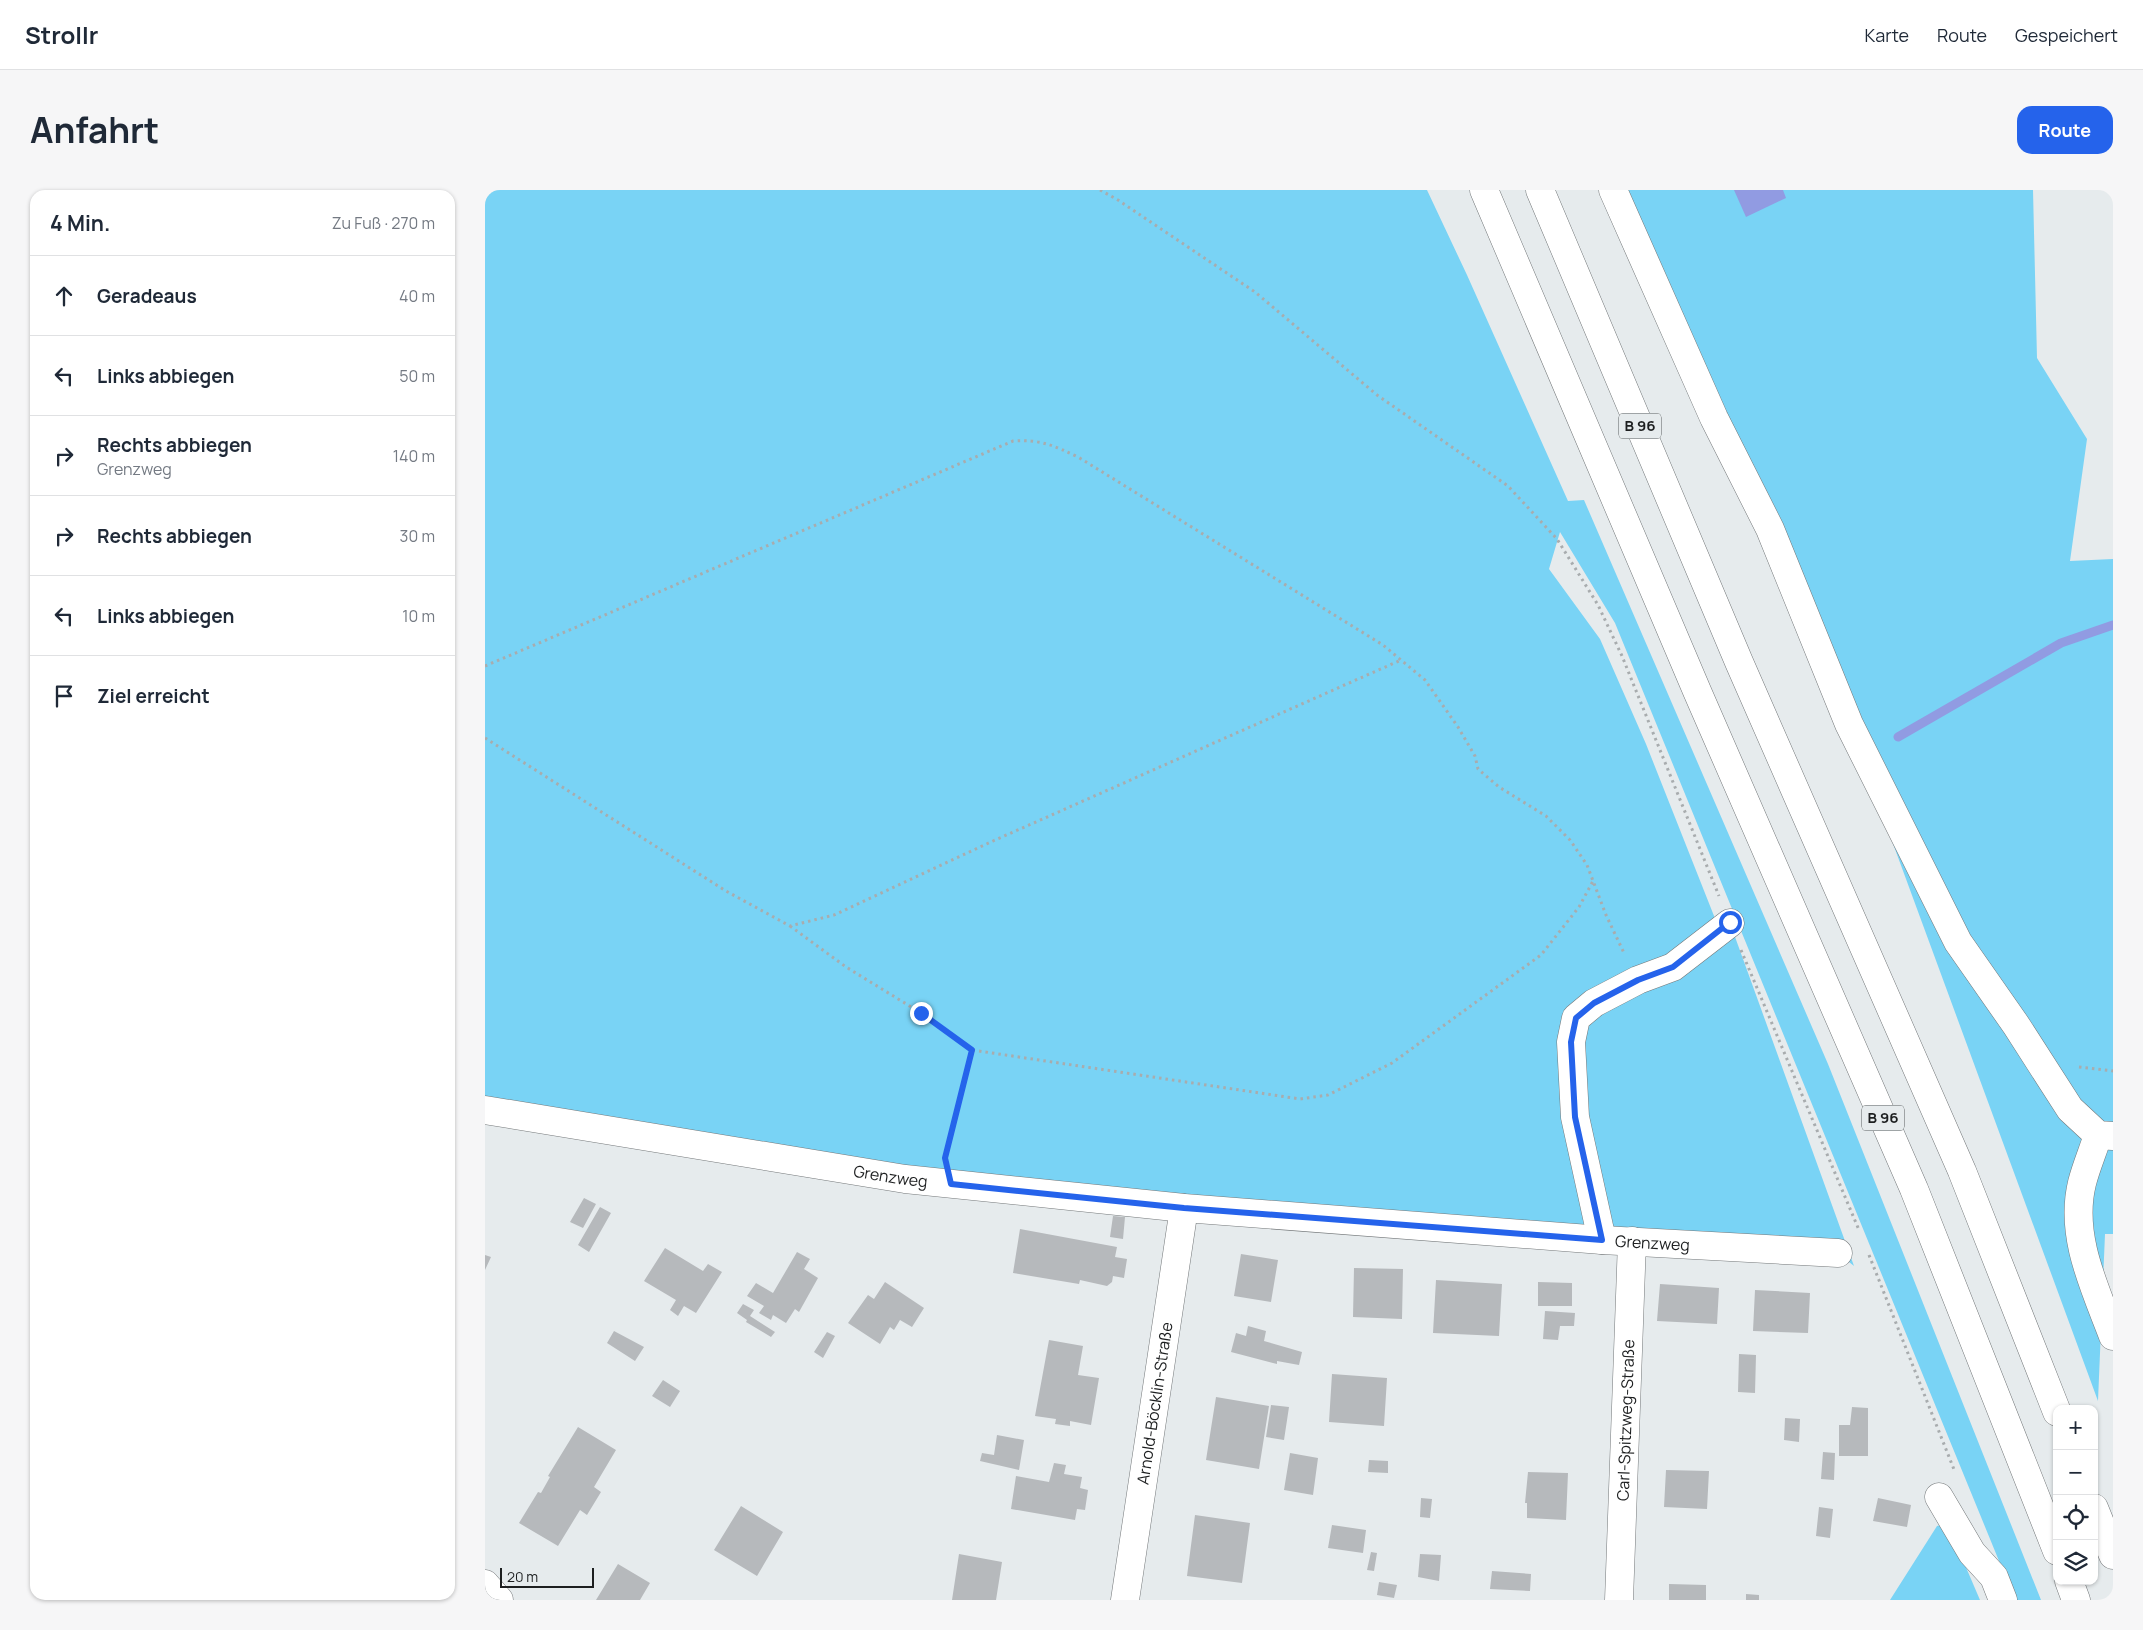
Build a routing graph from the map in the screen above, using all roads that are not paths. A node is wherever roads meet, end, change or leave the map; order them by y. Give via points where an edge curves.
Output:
1 (1484, 190) edge
2 (1540, 190) edge
3 (1613, 190) edge
4 (1730, 922) road end
5 (485, 1110) edge
6 (2106, 1136) edge
7 (1184, 1208) junction
8 (1602, 1240) junction
9 (1632, 1241) junction
10 (1838, 1253) dead end
11 (2113, 1336) edge
12 (2054, 1405) edge
13 (1949, 1488) road end
14 (2098, 1518) edge
15 (2053, 1541) edge
16 (2113, 1555) edge
17 (485, 1584) edge
18 (2070, 1585) edge
19 (499, 1600) edge
20 (1125, 1600) edge
21 (1619, 1600) edge
22 (2003, 1600) edge
23 (2076, 1600) edge

1 - 15 main road, B 96 via 1914,1189
2 - 12 main road, B 96 via 1739,662 1962,1171
3 - 6 main road via 1714,418 1770,529 1849,724 1958,942 2070,1109
4 - 8 main road via 1673,967 1638,980 1594,1003 1576,1018 1571,1042 1575,1117
5 - 7 main road, Grenzweg via 905,1179
6 - 11 main road via 2082,1184 2079,1215 2080,1234 2095,1290
7 - 8 main road, Grenzweg
7 - 20 main road, Arnold-Böcklin-Straße
8 - 9 main road, Grenzweg
9 - 10 main road, Grenzweg
9 - 21 main road, Carl-Spitzweg-Straße
13 - 22 main road via 1972,1553 1994,1577
14 - 16 main road
17 - 19 main road
18 - 23 main road

